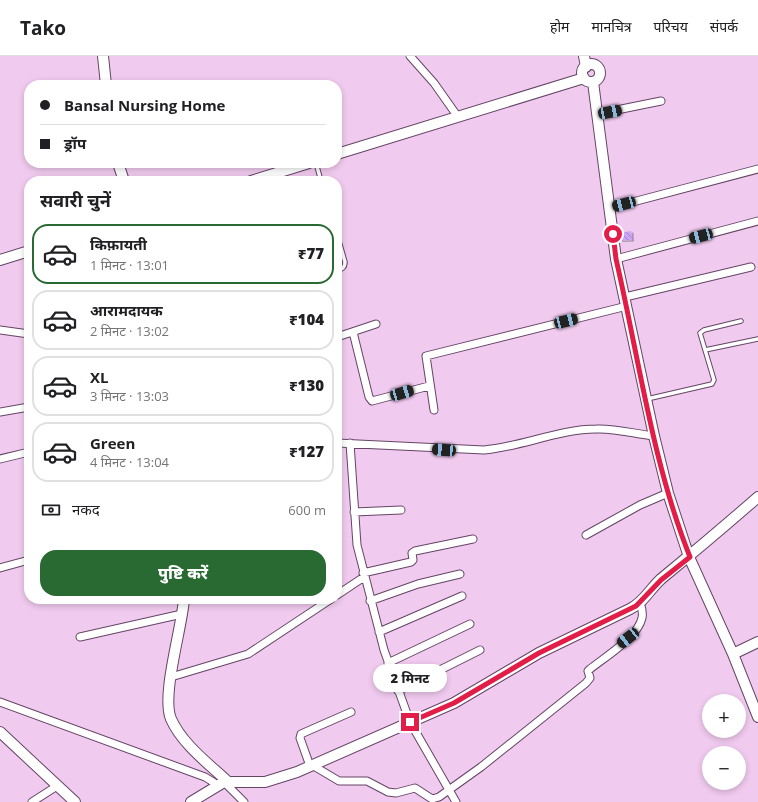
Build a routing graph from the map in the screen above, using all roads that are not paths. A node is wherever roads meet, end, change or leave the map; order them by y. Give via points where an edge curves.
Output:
1 (103, 56) edge
2 (410, 56) edge
3 (584, 56) edge
4 (592, 63) edge
5 (105, 80) edge
6 (588, 80) junction
7 (661, 101) dead end
8 (598, 114) junction
9 (458, 117) junction
10 (342, 152) edge
11 (293, 168) edge
12 (758, 169) edge
13 (267, 176) edge
14 (610, 208) junction
15 (758, 221) edge
16 (342, 252) edge
17 (24, 253) edge
18 (616, 259) junction
19 (0, 260) edge
20 (751, 267) dead end
21 (342, 269) edge
22 (626, 302) junction
23 (741, 321) dead end
24 (376, 324) dead end
25 (0, 330) edge
26 (353, 332) junction
27 (24, 333) edge
28 (342, 335) edge
29 (758, 339) edge
30 (705, 350) junction
31 (430, 386) junction
32 (646, 399) junction
33 (24, 408) edge
34 (434, 410) dead end
35 (0, 412) edge
36 (654, 436) junction
37 (342, 443) edge
38 (350, 443) junction
39 (24, 453) edge
40 (0, 459) edge
41 (668, 493) junction
42 (758, 497) edge
43 (401, 510) dead end
44 (354, 512) junction
45 (586, 535) dead end
46 (473, 539) dead end
47 (690, 557) junction
48 (24, 561) edge
49 (0, 568) edge
50 (460, 574) dead end
51 (364, 575) junction
52 (342, 591) edge
53 (462, 596) dead end
54 (370, 601) junction
55 (640, 603) junction
56 (183, 604) edge
57 (324, 604) edge
58 (182, 614) junction
59 (470, 624) dead end
60 (379, 632) junction
61 (80, 637) dead end
62 (758, 642) edge
63 (480, 650) dead end
64 (733, 654) junction
65 (388, 663) junction
66 (171, 677) junction
67 (398, 690) junction
68 (0, 702) edge
69 (351, 712) dead end
70 (758, 716) edge
71 (410, 722) junction
72 (0, 732) edge
73 (311, 766) junction
74 (224, 783) junction
75 (57, 786) junction
76 (449, 789) junction
77 (32, 802) edge
78 (74, 802) edge
79 (191, 802) edge
80 (244, 802) edge
81 (456, 802) edge

1 - 5 street
2 - 9 street
3 - 4 street
4 - 6 street via 582,73
4 - 6 street via 600,74 598,79
6 - 8 street
6 - 9 street
7 - 8 street
8 - 14 street
9 - 10 street
11 - 13 street
12 - 14 street
14 - 18 street
15 - 18 street
16 - 21 lane via 345,266
17 - 19 street
18 - 22 street
20 - 22 street
22 - 31 street via 426,356
22 - 32 street
23 - 30 lane via 702,331 700,335
24 - 26 street
25 - 27 street
26 - 28 street
26 - 31 street via 372,401
29 - 30 lane
30 - 32 lane via 714,380 712,384
31 - 34 street
32 - 36 street
33 - 35 street
36 - 38 street via 587,429 502,449 484,450
36 - 41 street
37 - 38 street
38 - 44 street
39 - 40 street
41 - 45 street via 640,505
41 - 47 street
42 - 47 street
43 - 44 street
44 - 51 street via 357,545
46 - 51 street via 415,551 412,553 411,562
47 - 55 street via 661,580
47 - 64 street
48 - 49 street
50 - 54 street via 418,584
51 - 52 street
51 - 54 street
53 - 60 street
54 - 60 street
55 - 71 street via 539,653 454,703
55 - 76 street via 642,617 638,628 588,671 590,678 586,684 481,767
56 - 58 street
57 - 66 street via 248,654
58 - 61 street
58 - 66 street
59 - 65 street
60 - 65 street
62 - 64 street
63 - 67 street
64 - 70 street
65 - 67 street
66 - 74 street via 168,702 171,719 184,739
67 - 71 street
68 - 74 street
69 - 73 street via 301,734 300,738
71 - 73 street
71 - 76 street
72 - 75 street
73 - 74 street via 286,777 265,782
73 - 76 street via 339,780 367,780 393,793 414,788 435,799
74 - 79 street
74 - 80 street
75 - 77 street
75 - 78 street
76 - 81 street

